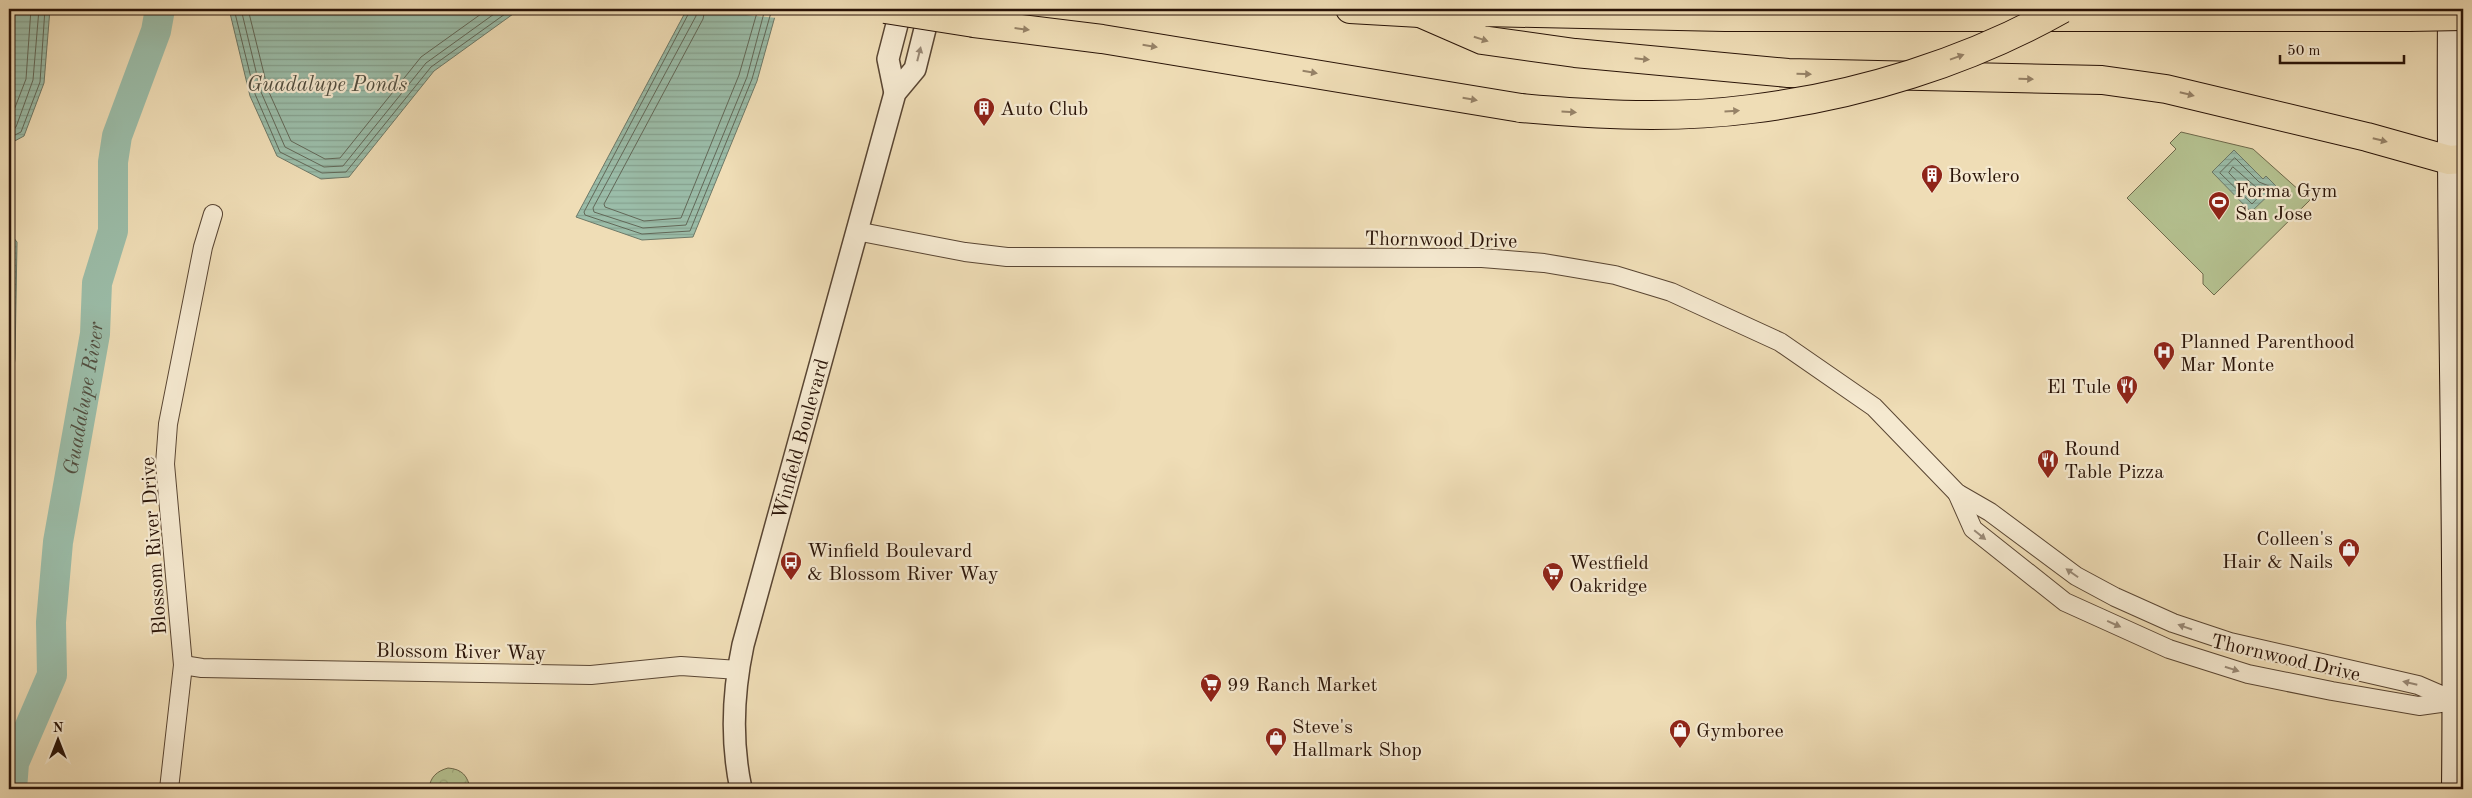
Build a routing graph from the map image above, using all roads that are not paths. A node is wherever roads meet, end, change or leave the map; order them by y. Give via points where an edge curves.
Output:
1 (884, 9) edge
2 (901, 9) edge
3 (930, 9) edge
4 (1350, 9) edge
5 (2062, 9) edge
6 (2450, 9) edge
7 (1420, 14) junction
8 (2463, 16) edge
9 (895, 93) junction
10 (2456, 160) edge
11 (214, 214) dead end
12 (856, 231) junction
13 (1957, 492) junction
14 (183, 665) junction
15 (738, 670) junction
16 (2459, 701) edge
17 (169, 789) edge
18 (741, 789) edge
19 (2454, 789) edge

1 -> 5 highway, bridge via 1102,39 1521,108 1620,114 1750,110 1798,102 1911,74 1985,46
2 - 9 street, Winfield Boulevard via 888,59
9 -> 3 street, Winfield Boulevard via 916,69
4 - 7 highway
6 - 10 main road
7 - 8 highway, bridge
7 -> 10 highway via 1482,40 1575,53 1788,73 2102,80 2166,89
9 - 12 street, Winfield Boulevard
10 - 16 main road via 2454,421
11 - 14 street, Blossom River Drive via 201,257 168,424 166,456
12 - 13 street, Thornwood Drive via 1007,257 1482,258 1544,263 1615,275 1671,292 1780,342 1874,407
12 - 15 street, Winfield Boulevard
16 -> 13 street, Thornwood Drive via 2418,685 2230,642 2173,623 2076,576 1990,512
13 -> 16 street, Thornwood Drive via 1973,529 2064,602 2168,648 2248,674 2351,694 2419,706
14 - 15 street, Blossom River Way via 202,668 591,675 681,666
14 - 17 street, Blossom River Drive
15 - 18 street, Winfield Boulevard via 734,736
16 - 19 main road

